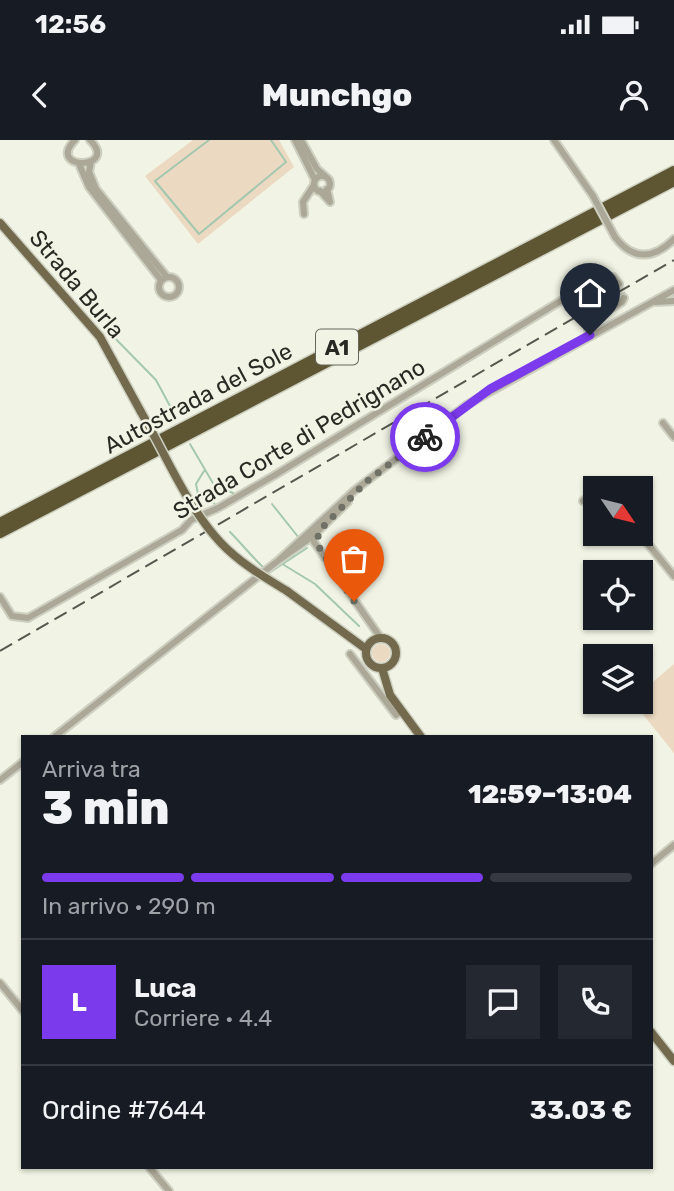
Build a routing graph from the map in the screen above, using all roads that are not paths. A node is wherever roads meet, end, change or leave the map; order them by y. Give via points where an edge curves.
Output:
1 (75, 140) edge
2 (90, 140) edge
3 (101, 140) edge
4 (295, 140) edge
5 (301, 140) edge
6 (554, 140) edge
7 (69, 144) edge
8 (95, 147) junction
9 (91, 162) junction
10 (79, 164) junction
11 (674, 171) edge
12 (326, 178) junction
13 (674, 181) edge
14 (319, 187) junction
15 (304, 214) dead end
16 (0, 223) edge
17 (674, 239) edge
18 (164, 278) junction
19 (619, 284) dead end
20 (674, 290) edge
21 (624, 298) dead end
22 (674, 302) edge
23 (641, 307) junction
24 (590, 335) junction
25 (663, 423) dead end
26 (674, 438) edge
27 (366, 482) junction
28 (340, 504) junction
29 (0, 523) edge
30 (0, 533) edge
31 (315, 538) junction
32 (304, 540) junction
33 (650, 546) edge
34 (319, 547) junction
35 (674, 576) edge
36 (0, 597) edge
37 (380, 637) junction
38 (366, 649) junction
39 (351, 654) dead end
40 (382, 668) junction
41 (402, 711) junction
42 (57, 735) edge
43 (420, 735) edge
44 (21, 764) edge
45 (0, 780) edge
46 (674, 845) edge
47 (653, 862) edge
48 (0, 983) edge
49 (21, 1009) edge
50 (653, 1035) edge
51 (674, 1061) edge
52 (151, 1169) edge
53 (169, 1191) edge

1 - 7 street
2 - 8 street
3 - 8 street
4 - 14 street
5 - 12 street
6 - 17 street, bridge via 615,237 638,255 650,256
7 - 10 street via 71,158
8 - 9 street
9 - 10 street
9 - 18 street via 89,172 96,189
10 - 18 street via 89,187
11 - 29 highway, Autostrada del Sole / A1
12 - 14 street
12 - 14 street via 320,176
13 - 30 highway, Autostrada del Sole / A1
14 - 15 street via 302,205
16 - 38 main road, Strada Burla, bridge via 100,337 219,541
18 - 18 street via 159,291 170,298 178,291 177,281
19 - 36 street, Strada Corte di Pedrignano via 613,277 600,277 275,475 28,618 12,616
20 - 23 street
21 - 24 street via 587,322
22 - 23 street via 667,299
23 - 24 street
24 - 27 street via 468,404
25 - 26 street
27 - 28 street
27 - 31 street
28 - 31 street
28 - 32 street
31 - 32 street
31 - 34 street
32 - 34 street
32 - 42 street
33 - 35 street
34 - 37 street
37 - 38 main road
37 - 40 main road via 390,640 396,650 392,663
38 - 40 main road, Strada Burla via 369,663
39 - 41 street via 396,715
40 - 41 main road, Strada Burla via 390,695
41 - 43 main road, Strada Burla
44 - 45 street
46 - 47 street
48 - 49 street
50 - 51 main road
52 - 53 street

